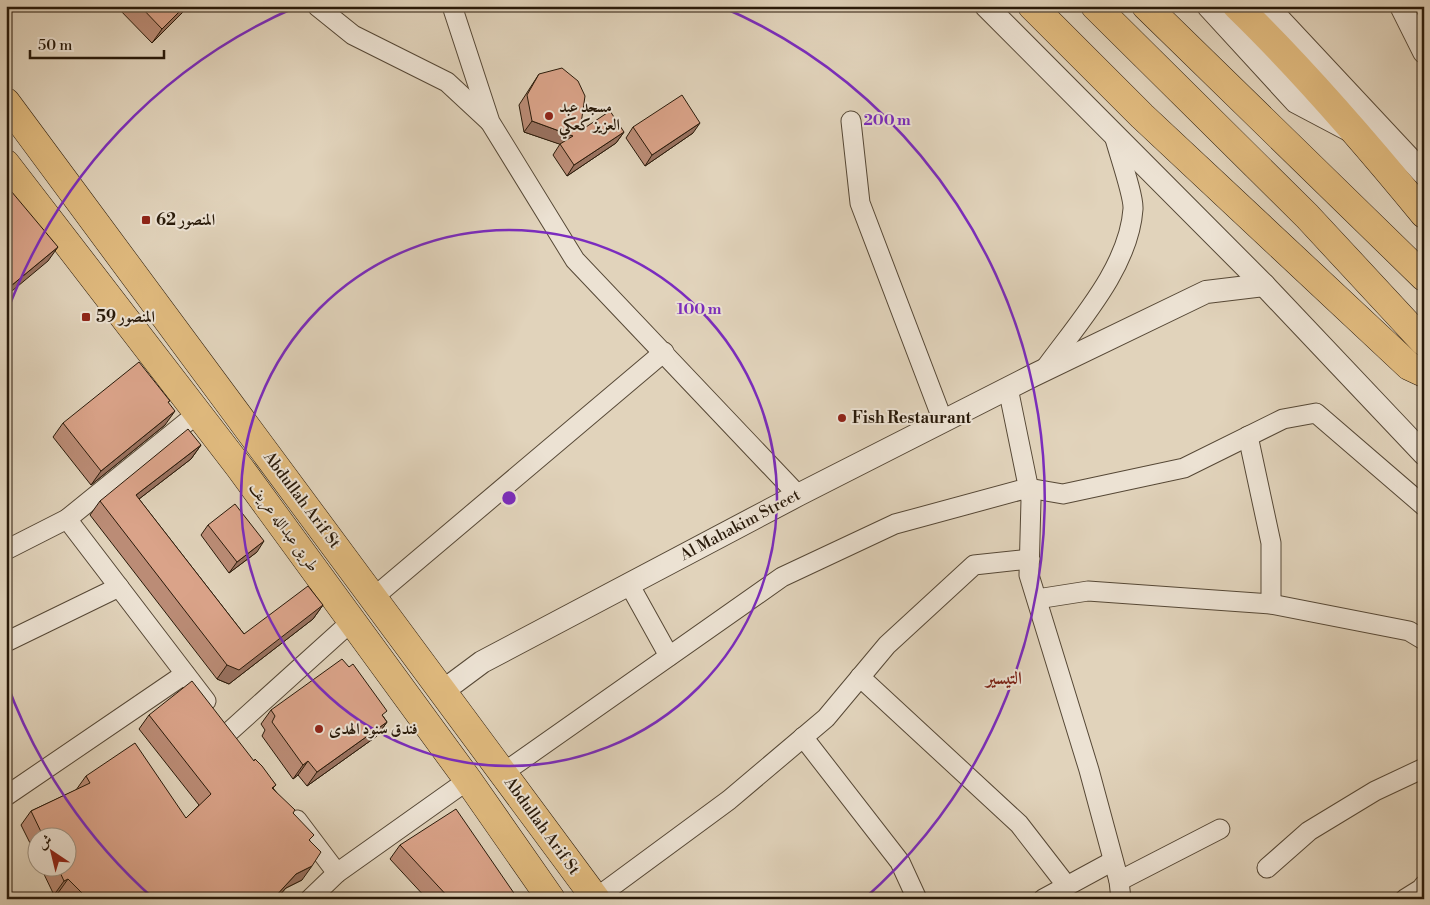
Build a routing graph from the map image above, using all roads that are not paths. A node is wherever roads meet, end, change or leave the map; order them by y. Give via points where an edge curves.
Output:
1 (316, 6) edge
2 (452, 6) edge
3 (986, 6) edge
4 (1032, 6) edge
5 (1095, 6) edge
6 (1146, 6) edge
7 (1208, 6) edge
8 (1237, 6) edge
9 (1267, 6) edge
10 (1401, 6) edge
11 (1424, 52) edge
12 (6, 102) edge
13 (851, 121) dead end
14 (490, 122) junction
15 (1357, 134) junction
16 (1114, 135) junction
17 (6, 164) edge
18 (1424, 174) edge
19 (1424, 214) edge
20 (1424, 277) edge
21 (1264, 285) junction
22 (1424, 342) edge
23 (664, 352) junction
24 (1044, 370) junction
25 (1424, 373) edge
26 (1008, 388) junction
27 (198, 413) junction
28 (943, 421) junction
29 (1248, 436) junction
30 (1424, 454) edge
31 (1028, 488) junction
32 (798, 495) junction
33 (1424, 506) edge
34 (67, 519) junction
35 (6, 550) edge
36 (1030, 559) junction
37 (629, 584) junction
38 (119, 587) junction
39 (374, 597) junction
40 (1037, 599) junction
41 (1272, 604) junction
42 (352, 621) junction
43 (1424, 640) edge
44 (6, 642) edge
45 (670, 656) junction
46 (185, 674) junction
47 (860, 677) junction
48 (443, 691) junction
49 (229, 732) junction
50 (803, 737) junction
51 (241, 748) edge
52 (498, 766) junction
53 (1424, 768) edge
54 (468, 780) junction
55 (6, 796) edge
56 (283, 802) edge
57 (1220, 829) dead end
58 (1114, 861) junction
59 (1267, 868) dead end
60 (337, 873) junction
61 (1424, 885) edge
62 (1067, 886) junction
63 (1120, 890) edge
64 (310, 899) edge
65 (551, 899) edge
66 (596, 899) edge
67 (917, 899) edge
68 (1043, 899) edge
69 (1405, 899) edge

1 - 14 street via 353,34 447,82
2 - 14 street
3 - 16 street
4 - 25 main road via 1142,116 1409,366
5 - 22 main road via 1306,216
6 - 20 main road
7 - 15 street via 1296,102
8 - 15 main road via 1278,46
9 - 18 street
10 - 11 street
12 - 39 main road, Abdullah Arif St
13 - 28 street via 860,203
14 - 23 street via 575,260
15 - 19 main road
16 - 21 street
16 - 24 street via 1133,208 1122,256 1098,296
17 - 27 main road, طريق عبدالله عريف
21 - 24 street, Al Mahakim Street via 1206,292
21 - 30 street
23 - 32 street
23 - 39 street
24 - 26 street, Al Mahakim Street
26 - 28 street, Al Mahakim Street
26 - 31 street
27 - 34 street
27 - 42 main road, طريق عبدالله عريف
28 - 32 street, Al Mahakim Street
29 - 31 street via 1184,468 1063,494
29 - 33 street via 1283,418 1316,413
29 - 41 street via 1271,543
31 - 36 street via 1031,500
31 - 45 street via 895,524 782,577
32 - 37 street, Al Mahakim Street
34 - 35 street
34 - 38 street
36 - 40 street via 1029,576
36 - 47 street via 974,566 887,645
37 - 45 street
37 - 48 street, Al Mahakim Street via 482,662
38 - 44 street
38 - 46 street
39 - 48 main road, Abdullah Arif St
40 - 41 street via 1088,591
40 - 58 street
41 - 43 street via 1409,631
42 - 49 street
42 - 54 main road, طريق عبدالله عريف
45 - 52 street
46 - 49 street
46 - 55 street
47 - 50 street via 826,718
47 - 62 street via 1019,824
48 - 52 main road, Abdullah Arif St
49 - 51 street
50 - 66 street via 729,800
50 - 67 street via 900,862
52 - 54 main road
52 - 66 main road, Abdullah Arif St
53 - 59 street via 1375,791 1309,831
54 - 60 street
54 - 65 main road, طريق عبدالله عريف
56 - 60 street
57 - 63 street
58 - 62 street
58 - 63 street
60 - 64 street
61 - 69 street
62 - 68 street

